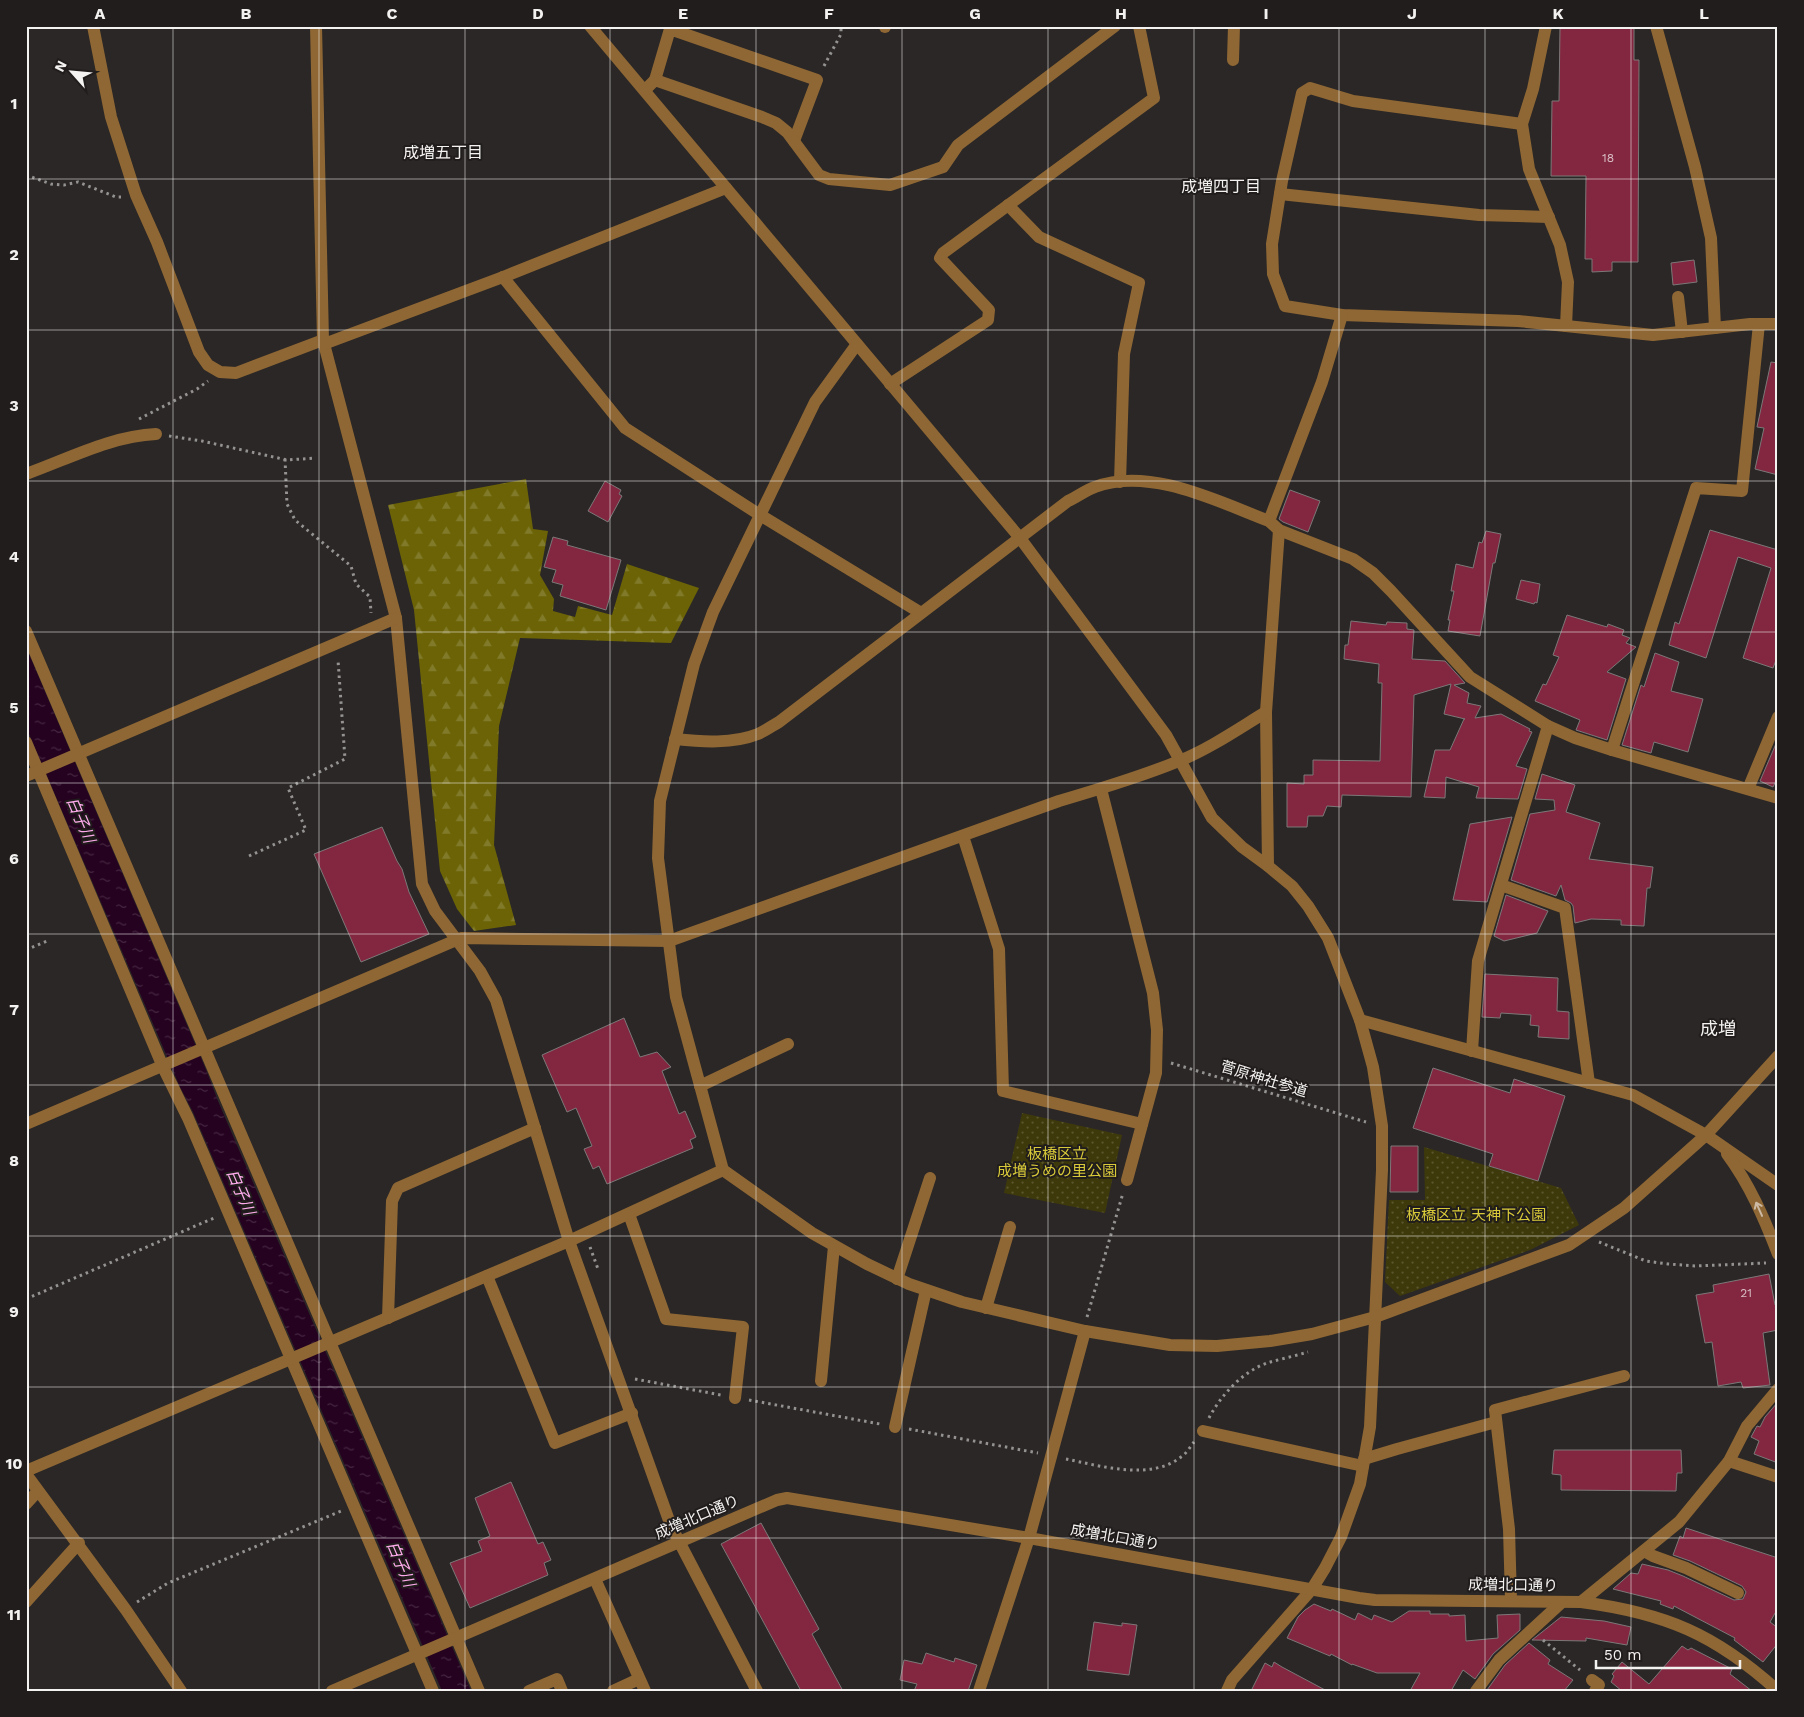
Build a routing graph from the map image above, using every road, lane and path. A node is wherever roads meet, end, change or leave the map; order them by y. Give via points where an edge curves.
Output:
1 (93, 26) edge
2 (316, 26) edge
3 (590, 26) edge
4 (841, 26) edge
5 (1115, 26) edge
6 (1139, 26) edge
7 (1234, 26) edge
8 (1546, 26) edge
9 (1656, 26) edge
10 (1233, 60) dead end
11 (818, 76) junction
12 (655, 80) junction
13 (644, 90) junction
14 (1522, 124) junction
15 (794, 141) junction
16 (26, 175) edge
17 (726, 188) junction
18 (1280, 194) junction
19 (136, 196) junction
20 (1008, 205) junction
21 (1549, 217) junction
22 (504, 277) junction
23 (1678, 297) dead end
24 (1342, 315) junction
25 (1759, 324) junction
26 (1778, 324) edge
27 (1566, 326) junction
28 (1715, 328) junction
29 (1682, 332) junction
30 (323, 342) junction
31 (857, 344) junction
32 (220, 372) junction
33 (890, 384) junction
34 (135, 421) dead end
35 (156, 434) joint
36 (316, 458) dead end
37 (285, 459) junction
38 (26, 474) edge
39 (1120, 482) junction
40 (760, 515) junction
41 (1274, 526) junction
42 (1020, 538) junction
43 (921, 613) junction
44 (396, 618) junction
45 (372, 628) junction
46 (26, 631) edge
47 (337, 643) junction
48 (1266, 712) junction
49 (1778, 717) edge
50 (1548, 726) junction
51 (675, 739) junction
52 (26, 742) edge
53 (1612, 750) junction
54 (80, 753) junction
55 (1181, 761) junction
56 (39, 771) junction
57 (26, 776) edge
58 (1101, 789) junction
59 (1748, 789) junction
60 (1778, 798) edge
61 (963, 836) junction
62 (249, 856) dead end
63 (1268, 866) junction
64 (1501, 885) junction
65 (457, 940) junction
66 (48, 941) dead end
67 (669, 941) junction
68 (26, 950) edge
69 (1360, 1020) junction
70 (788, 1044) dead end
71 (204, 1049) junction
72 (1472, 1051) junction
73 (1778, 1056) edge
74 (1156, 1058) junction
75 (165, 1065) junction
76 (1589, 1083) junction
77 (700, 1086) junction
78 (1366, 1122) dead end
79 (26, 1124) edge
80 (1142, 1124) junction
81 (535, 1128) junction
82 (1706, 1135) junction
83 (1721, 1146) junction
84 (723, 1170) junction
85 (930, 1178) dead end
86 (1127, 1180) joint
87 (1778, 1185) edge
88 (228, 1212) junction
89 (629, 1214) junction
90 (1010, 1227) dead end
91 (569, 1241) junction
92 (1599, 1242) dead end
93 (834, 1246) junction
94 (1773, 1258) edge
95 (487, 1276) junction
96 (898, 1279) junction
97 (926, 1290) junction
98 (26, 1299) edge
99 (986, 1308) junction
100 (1375, 1317) junction
101 (388, 1318) junction
102 (1085, 1327) junction
103 (329, 1342) junction
104 (1314, 1350) dead end
105 (293, 1358) junction
106 (1624, 1376) dead end
107 (635, 1379) dead end
108 (821, 1381) dead end
109 (1778, 1389) edge
110 (735, 1398) junction
111 (632, 1414) junction
112 (1496, 1422) junction
113 (895, 1427) junction
114 (1203, 1431) junction
115 (1050, 1456) junction
116 (1729, 1461) junction
117 (1364, 1463) junction
118 (26, 1473) edge
119 (1778, 1477) edge
120 (38, 1490) junction
121 (26, 1504) edge
122 (353, 1505) junction
123 (1029, 1538) junction
124 (679, 1542) junction
125 (79, 1543) junction
126 (1644, 1551) junction
127 (595, 1579) junction
128 (1312, 1589) junction
129 (1738, 1593) dead end
130 (1511, 1600) junction
131 (26, 1602) edge
132 (1562, 1602) junction
133 (1582, 1602) junction
134 (126, 1610) junction
135 (1539, 1636) dead end
136 (454, 1639) junction
137 (420, 1653) junction
138 (642, 1685) edge
139 (1594, 1686) edge
140 (984, 1689) edge
141 (1778, 1690) edge
142 (181, 1691) edge
143 (332, 1691) edge
144 (433, 1691) edge
145 (479, 1691) edge
146 (529, 1691) edge
147 (562, 1691) edge
148 (613, 1691) edge
149 (757, 1691) edge
150 (1227, 1691) edge
151 (1476, 1691) edge

1 - 19 street via 111,117
2 - 30 street
3 - 13 street
4 - 11 path via 841,34
5 - 15 street via 958,145 943,167 890,186 819,175
6 - 20 street via 1154,98
7 - 10 street
8 - 14 street
9 - 28 street via 1711,238
11 - 12 street via 670,29
11 - 15 street
12 - 13 street
12 - 15 street via 776,123
13 - 17 street
14 - 18 street via 1353,101 1310,88 1302,93
14 - 21 street via 1529,169
16 - 19 path via 51,184 78,182 116,197
17 - 22 street
17 - 31 street
18 - 21 street via 1479,215
18 - 24 street via 1272,244 1272,274 1285,306
19 - 32 street via 157,242 198,352 208,365
20 - 33 street via 940,258 989,310 988,320
20 - 39 street via 1039,237 1139,284 1124,354
21 - 27 street via 1560,245 1568,282
22 - 30 street
22 - 40 street via 625,428
23 - 29 street
24 - 27 street via 1518,321
24 - 41 street
25 - 26 street
25 - 28 street
25 - 53 street via 1742,491 1696,488
27 - 29 street via 1653,335
28 - 29 street
30 - 32 street via 236,373
30 - 44 street
31 - 33 street
31 - 40 street via 816,402
32 - 34 path via 197,389
33 - 42 street
35 - 37 path
35 - 38 street via 111,442
36 - 37 path
37 - 45 path via 287,504 295,520 351,566 356,584 370,597
39 - 41 street via 1150,482 1186,490
39 - 42 street via 1095,486
40 - 43 street
40 - 51 street via 713,612 694,664
41 - 48 street
41 - 50 street via 1352,559 1373,573 1470,677
42 - 43 street
42 - 55 street via 1166,735
43 - 51 street via 760,734 738,740
44 - 45 street
44 - 65 street via 422,884 434,911
45 - 47 street
46 - 54 street
47 - 54 street
47 - 62 path via 345,759 288,788 306,830
48 - 55 street
48 - 63 street
49 - 59 street
50 - 53 street
50 - 64 street
51 - 67 street via 660,801 658,858
52 - 56 street
53 - 59 street
54 - 56 street
54 - 71 street
55 - 58 street
55 - 63 street via 1212,818
56 - 57 street
56 - 75 street
58 - 61 street
58 - 74 street via 1154,993 1158,1030
59 - 60 street
61 - 67 street
61 - 80 street via 1000,949 1003,1091
63 - 69 street via 1292,886 1328,938
64 - 72 street via 1478,961
64 - 76 street via 1565,908
65 - 67 street
65 - 71 street
65 - 81 street via 496,1000
66 - 68 path
67 - 77 street via 676,997
69 - 72 street
69 - 100 street via 1373,1066 1382,1126
70 - 77 street
71 - 75 street
71 - 103 street
72 - 76 street
73 - 82 street
74 - 78 path, 菅原神社参道
74 - 80 street via 1156,1073
75 - 79 street
75 - 88 street
76 - 82 street via 1633,1095
77 - 84 street
80 - 86 street
81 - 91 street
81 - 101 street via 398,1188 392,1201
82 - 83 street
82 - 100 street via 1624,1208 1569,1245
83 - 87 street
94 -> 83 street via 1759,1208 1742,1175
84 - 89 street
84 - 93 street via 788,1218
85 - 96 street
86 - 102 path
88 - 98 path
88 - 105 street
89 - 91 street
89 - 110 street via 666,1319 743,1327
90 - 99 street
91 - 95 street
91 - 111 street
92 - 94 path via 1646,1261 1668,1264 1725,1266
93 - 96 street
93 - 108 street
95 - 101 street
95 - 111 street via 555,1443
96 - 97 street
97 - 99 street
97 - 113 street
99 - 102 street
100 - 102 street via 1312,1334 1217,1346 1170,1345
100 - 117 street via 1370,1427
101 - 103 street
102 - 115 street
103 - 105 street
103 - 136 street
104 - 114 path via 1249,1372 1214,1409
105 - 118 street
105 - 122 street
106 - 112 street via 1494,1410
107 - 110 path
109 - 116 street via 1747,1426
110 - 113 path
111 - 124 street
112 - 117 street via 1397,1449
112 - 130 street via 1509,1529
113 - 115 path
114 - 115 path via 1182,1457 1160,1467 1108,1468
114 - 117 street
115 - 123 street
116 - 119 street
116 - 126 street via 1679,1522
117 - 128 street via 1341,1537
118 - 120 street
120 - 121 street
120 - 125 street
122 - 134 path via 168,1583
122 - 137 street
123 - 124 street, 成増北口通り via 787,1498
123 - 128 street, 成増北口通り
123 - 140 street
124 - 127 street, 成増北口通り
124 - 149 street
125 - 131 street
125 - 134 street
126 - 129 street
126 - 133 street
127 - 136 street, 成増北口通り
127 - 138 street
128 - 130 street, 成増北口通り via 1375,1600
128 - 150 street via 1232,1680
130 - 132 street, 成増北口通り
132 - 133 street, 成増北口通り
132 - 151 street via 1499,1660
133 - 141 street, 成増北口通り via 1615,1606 1668,1620 1711,1640
134 - 142 street
135 - 139 path
136 - 137 street, 成増北口通り
136 - 145 street
137 - 143 street, 成増北口通り
137 - 144 street
138 - 148 street
146 - 147 street via 557,1679

